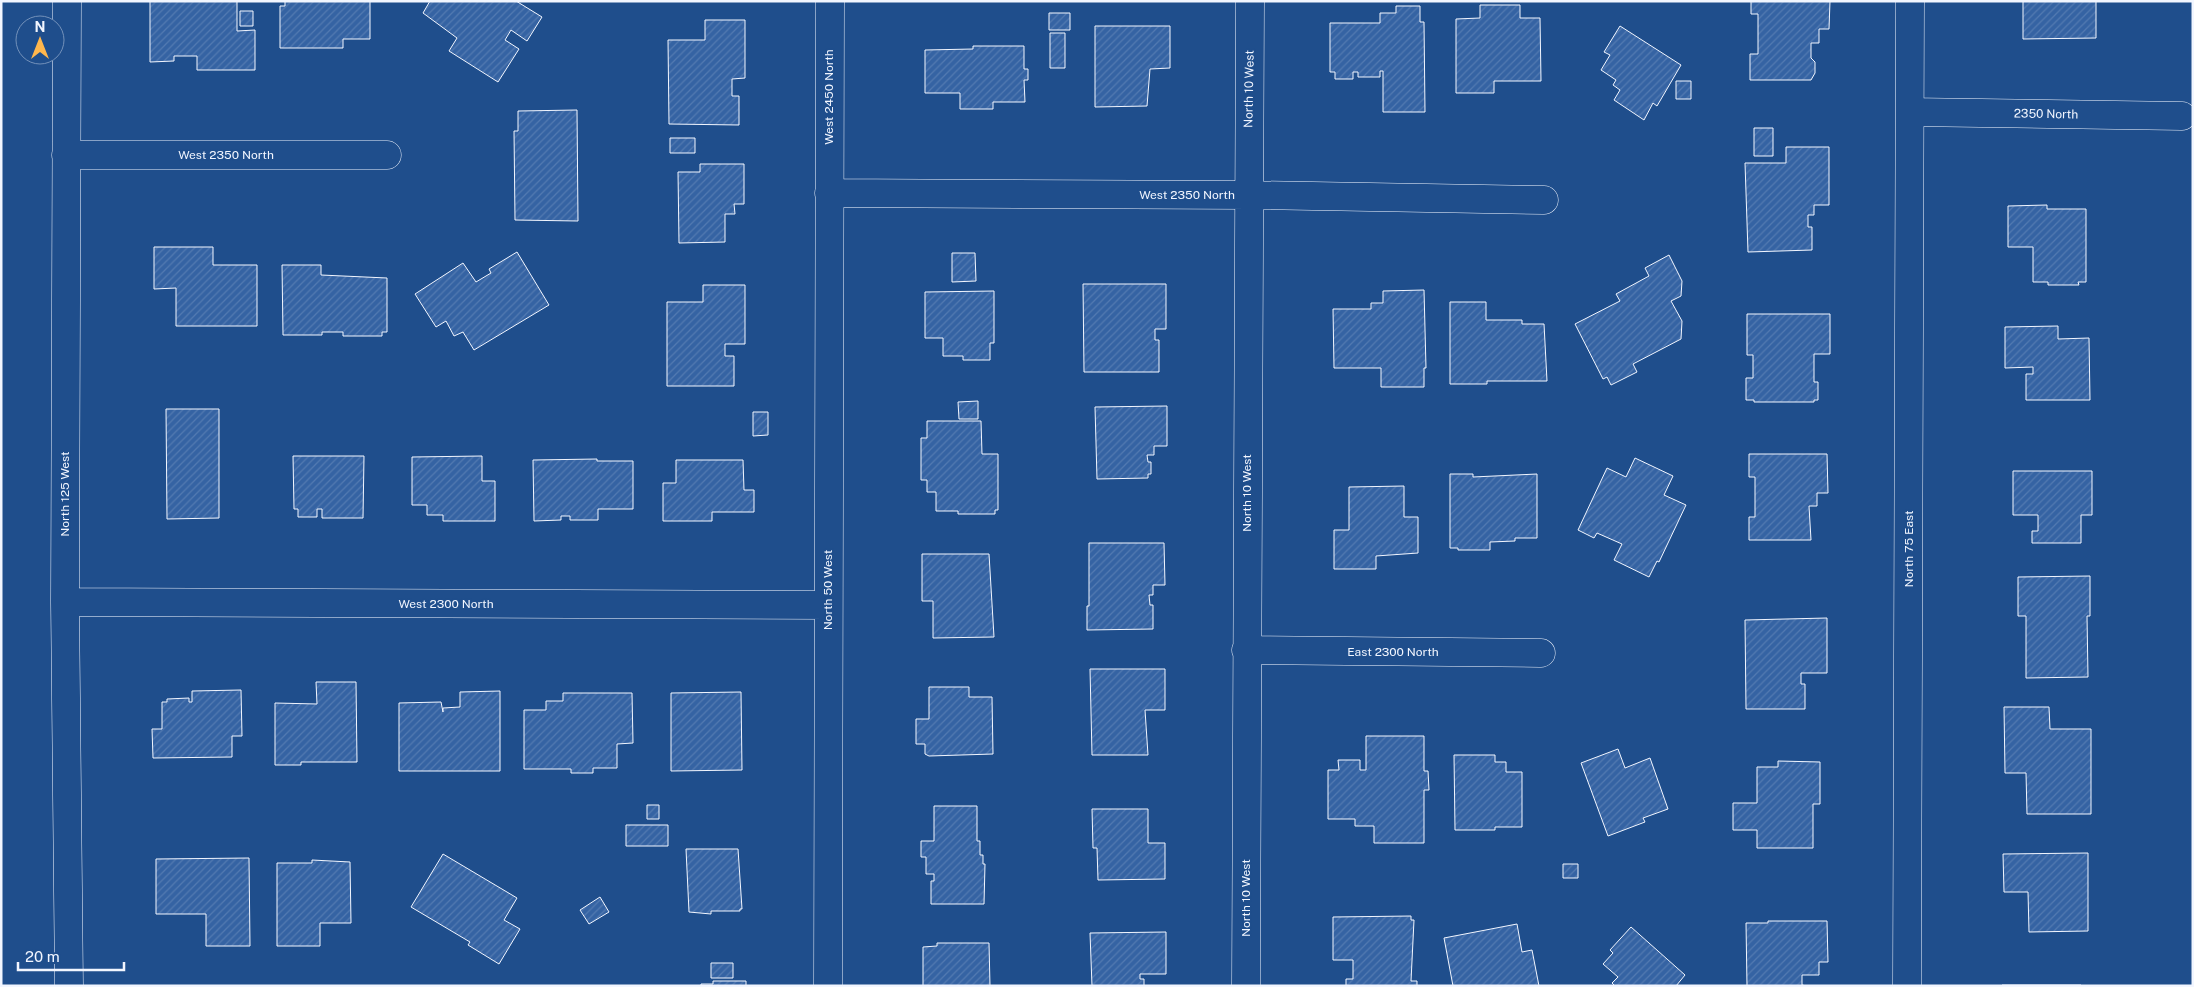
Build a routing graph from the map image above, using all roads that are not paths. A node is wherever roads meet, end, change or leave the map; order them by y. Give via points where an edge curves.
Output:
1 (67, 1) edge
2 (830, 1) edge
3 (1250, 1) edge
4 (1910, 1) edge
5 (1910, 112) junction
6 (2182, 116) dead end
7 (66, 155) junction
8 (387, 155) dead end
9 (829, 194) junction
10 (1249, 195) junction
11 (1544, 200) dead end
12 (65, 602) junction
13 (828, 605) junction
14 (1246, 650) junction
15 (1541, 653) dead end
16 (69, 986) edge
17 (828, 986) edge
18 (1246, 986) edge
19 (1907, 986) edge

1 - 7 street, North 125 West
2 - 9 street, West 2450 North
3 - 10 street, North 10 West
4 - 5 street, North 75 East
5 - 6 street, 2350 North
5 - 19 street, North 75 East
7 - 8 street, West 2350 North
7 - 12 street, North 125 West
9 - 10 street, West 2350 North
9 - 13 street, North 50 West
10 - 11 street, West 2350 North
10 - 14 street, North 10 West
12 - 13 street, West 2300 North
12 - 16 street, North 125 West
13 - 17 street, North 50 West
14 - 15 street, East 2300 North
14 - 18 street, North 10 West

